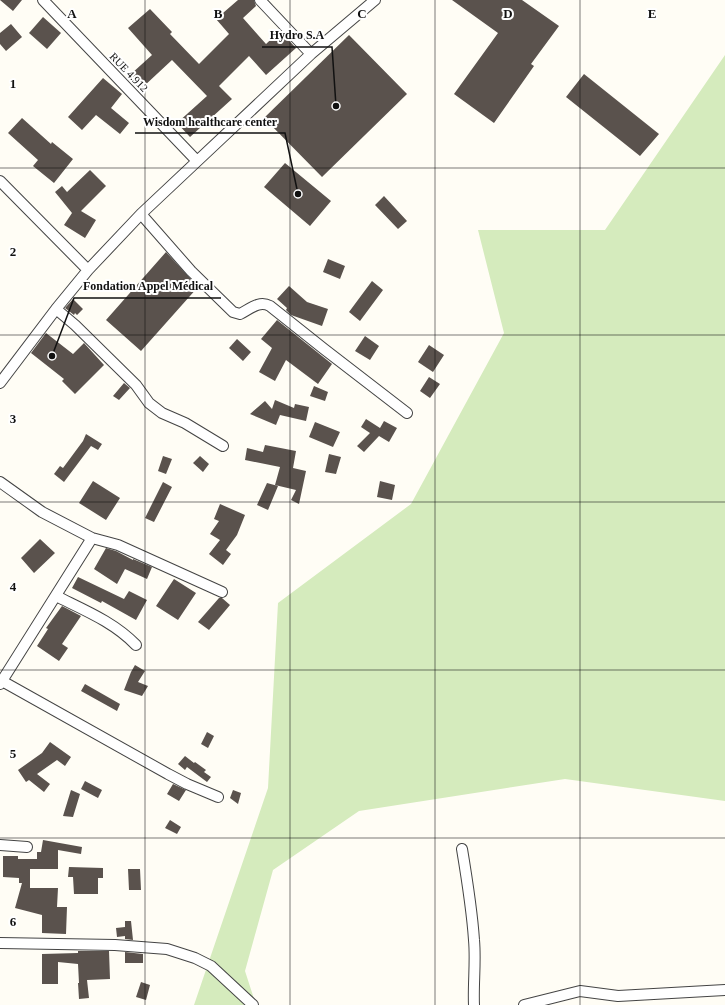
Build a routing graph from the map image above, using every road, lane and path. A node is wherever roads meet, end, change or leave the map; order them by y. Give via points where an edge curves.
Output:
1 (43, 0) edge
2 (260, 0) edge
3 (375, 0) edge
4 (311, 54) junction
5 (197, 161) junction
6 (0, 181) edge
7 (141, 214) junction
8 (88, 270) junction
9 (56, 309) junction
10 (0, 383) edge
11 (407, 412) dead end
12 (223, 446) dead end
13 (0, 482) edge
14 (92, 538) junction
15 (222, 592) dead end
16 (56, 596) junction
17 (136, 645) dead end
18 (1, 683) edge
19 (218, 797) dead end
20 (0, 845) edge
21 (27, 848) dead end
22 (462, 849) dead end
23 (0, 943) edge
24 (725, 990) edge
25 (253, 1005) edge
26 (474, 1005) edge
27 (524, 1005) edge

1 - 5 street, RUE 4.912
2 - 4 street
3 - 4 street
4 - 5 street
5 - 7 street
6 - 8 street
7 - 8 street
7 - 11 street via 191,271 233,312 240,314 265,303
8 - 9 street
9 - 10 street
9 - 12 street via 136,386 149,403
13 - 14 street via 42,512
14 - 15 street via 118,545
14 - 16 street
16 - 17 street via 112,625
16 - 18 street
18 - 19 street via 181,781
20 - 21 street
22 - 26 street via 474,942
23 - 25 street via 115,945 167,949 211,966
24 - 27 street via 618,996 580,991

